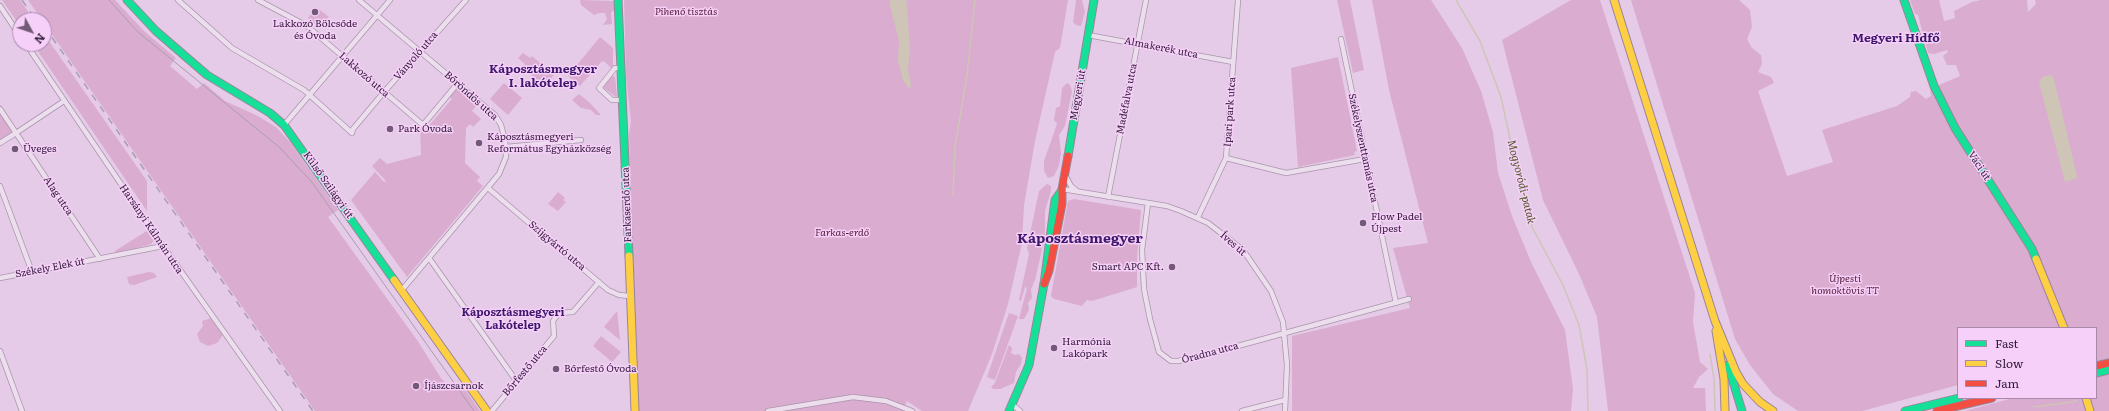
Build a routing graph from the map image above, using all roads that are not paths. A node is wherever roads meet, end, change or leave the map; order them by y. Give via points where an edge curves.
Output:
1 (127, 0) edge
2 (178, 0) edge
3 (258, 0) edge
4 (359, 0) edge
5 (390, 0) edge
6 (466, 0) edge
7 (618, 0) edge
8 (1094, 0) edge
9 (1146, 0) edge
10 (1238, 0) edge
11 (1614, 0) edge
12 (1904, 0) edge
13 (0, 6) edge
14 (377, 15) junction
15 (12, 24) edge
16 (1088, 35) junction
17 (1341, 39) dead end
18 (1138, 44) junction
19 (420, 51) junction
20 (31, 52) edge
21 (342, 56) junction
22 (1233, 62) junction
23 (621, 68) junction
24 (458, 83) junction
25 (384, 92) junction
26 (310, 95) junction
27 (623, 100) junction
28 (64, 101) junction
29 (0, 109) edge
30 (284, 125) junction
31 (16, 133) junction
32 (581, 140) dead end
33 (0, 143) edge
34 (506, 147) junction
35 (1226, 158) junction
36 (1365, 160) junction
37 (1065, 175) junction
38 (0, 186) edge
39 (488, 188) junction
40 (1062, 190) junction
41 (1078, 192) junction
42 (1108, 197) junction
43 (1148, 203) junction
44 (1198, 217) junction
45 (163, 246) junction
46 (429, 258) junction
47 (100, 259) junction
48 (32, 272) junction
49 (0, 278) edge
50 (599, 282) junction
51 (402, 290) junction
52 (630, 296) junction
53 (1409, 299) dead end
54 (1396, 303) junction
55 (1715, 321) junction
56 (2064, 327) edge
57 (1285, 333) junction
58 (0, 351) edge
59 (2109, 363) edge
60 (2097, 366) edge
61 (2109, 370) edge
62 (2097, 373) edge
63 (516, 382) junction
64 (1957, 398) edge
65 (1989, 399) edge
66 (1991, 399) edge
67 (2086, 399) edge
68 (1285, 400) junction
69 (1011, 408) edge
70 (909, 410) edge
71 (22, 411) edge
72 (280, 411) edge
73 (488, 411) edge
74 (492, 411) edge
75 (635, 411) edge
76 (768, 411) edge
77 (1020, 411) edge
78 (1242, 411) edge
79 (1285, 411) edge
80 (1725, 411) edge
81 (1742, 411) edge
82 (1773, 411) edge
83 (1905, 411) edge
84 (1937, 411) edge
85 (1962, 411) edge
86 (2090, 411) edge

1 - 30 main road, Külső Szilágyi út via 156,31 206,75 270,113
2 - 26 street via 232,48
3 - 21 street, Lakkozó utca via 307,26
4 - 14 street, Bőröndös utca
5 - 14 street
6 - 19 street, Ványoló utca
7 - 23 main road, Farkaserdő utca
8 - 16 main road, Megyeri út
9 - 18 street, Madéfalva utca
10 - 22 street, Ipari park utca
11 - 55 main road
12 - 56 main road, Váci út via 1921,52 1955,128 2032,249
13 - 15 street
14 - 19 street, Bőröndös utca
14 - 21 street
16 - 18 street, Almakerék utca
16 - 37 main road, Megyeri út
17 - 36 street, Székelyszenttamás utca
18 - 22 street, Almakerék utca
18 - 42 street, Madéfalva utca
19 - 24 street, Bőröndös utca
19 - 25 street, Ványoló utca
20 - 28 street, Harsányi Kálmán utca
21 - 25 street, Lakkozó utca
21 - 26 street
22 - 35 street, Ipari park utca
23 - 27 main road, Farkaserdő utca
23 - 27 street via 615,68 599,88 612,100
24 - 25 street, Lakkozó utca via 423,125
24 - 34 street, Bőröndös utca via 499,120
25 - 26 street, Ványoló utca via 352,133
26 - 30 street
27 - 52 main road, Farkaserdő utca
28 - 31 street
28 - 45 street, Harsányi Kálmán utca
29 - 31 street, Alag utca
30 - 51 main road, Külső Szilágyi út
31 - 33 street
31 - 47 street, Alag utca
32 - 34 street
34 - 39 street, Bőröndös utca via 502,169
35 - 36 street via 1286,173
35 - 44 street, Ipari park utca
36 - 54 street, Székelyszenttamás utca
37 - 40 main road, Megyeri út
37 - 41 street
38 - 48 street
39 - 46 street, Bőröndös utca
39 - 50 street, Szíjgyártó utca
40 - 41 street, Íves út
40 - 69 main road, Megyeri út via 1055,200 1044,284 1029,365
41 - 42 street, Íves út
42 - 43 street, Íves út
43 - 44 street, Íves út via 1167,206
43 - 57 street, Óradna utca via 1142,250 1143,278 1159,352 1178,362
44 - 57 street, Íves út via 1229,238 1252,261 1271,291
45 - 47 street, Székely Elek út
45 - 72 street, Harsányi Kálmán utca
46 - 51 street, Bőröndös utca
46 - 63 street
47 - 48 street, Székely Elek út
48 - 49 street, Székely Elek út
50 - 52 street, Szíjgyártó utca via 613,294
50 - 63 street, Bőrfestő utca via 573,312 559,313 553,321 554,336
51 - 73 main road, Külső Szilágyi út
52 - 75 main road, Farkaserdő utca
53 - 54 street, Óradna utca
54 - 57 street, Óradna utca
55 - 80 main road via 1724,379
55 - 81 main road
55 - 82 main road via 1743,384 1760,402
57 - 68 street, Íves út
58 - 71 street
59 - 60 main road
61 - 62 main road
63 - 74 street, Bőrfestő utca
64 - 83 main road
65 - 84 main road
66 - 85 main road
67 - 86 main road
68 - 78 street
68 - 79 street, Íves út
69 - 77 street
70 - 76 street via 880,400 853,397

